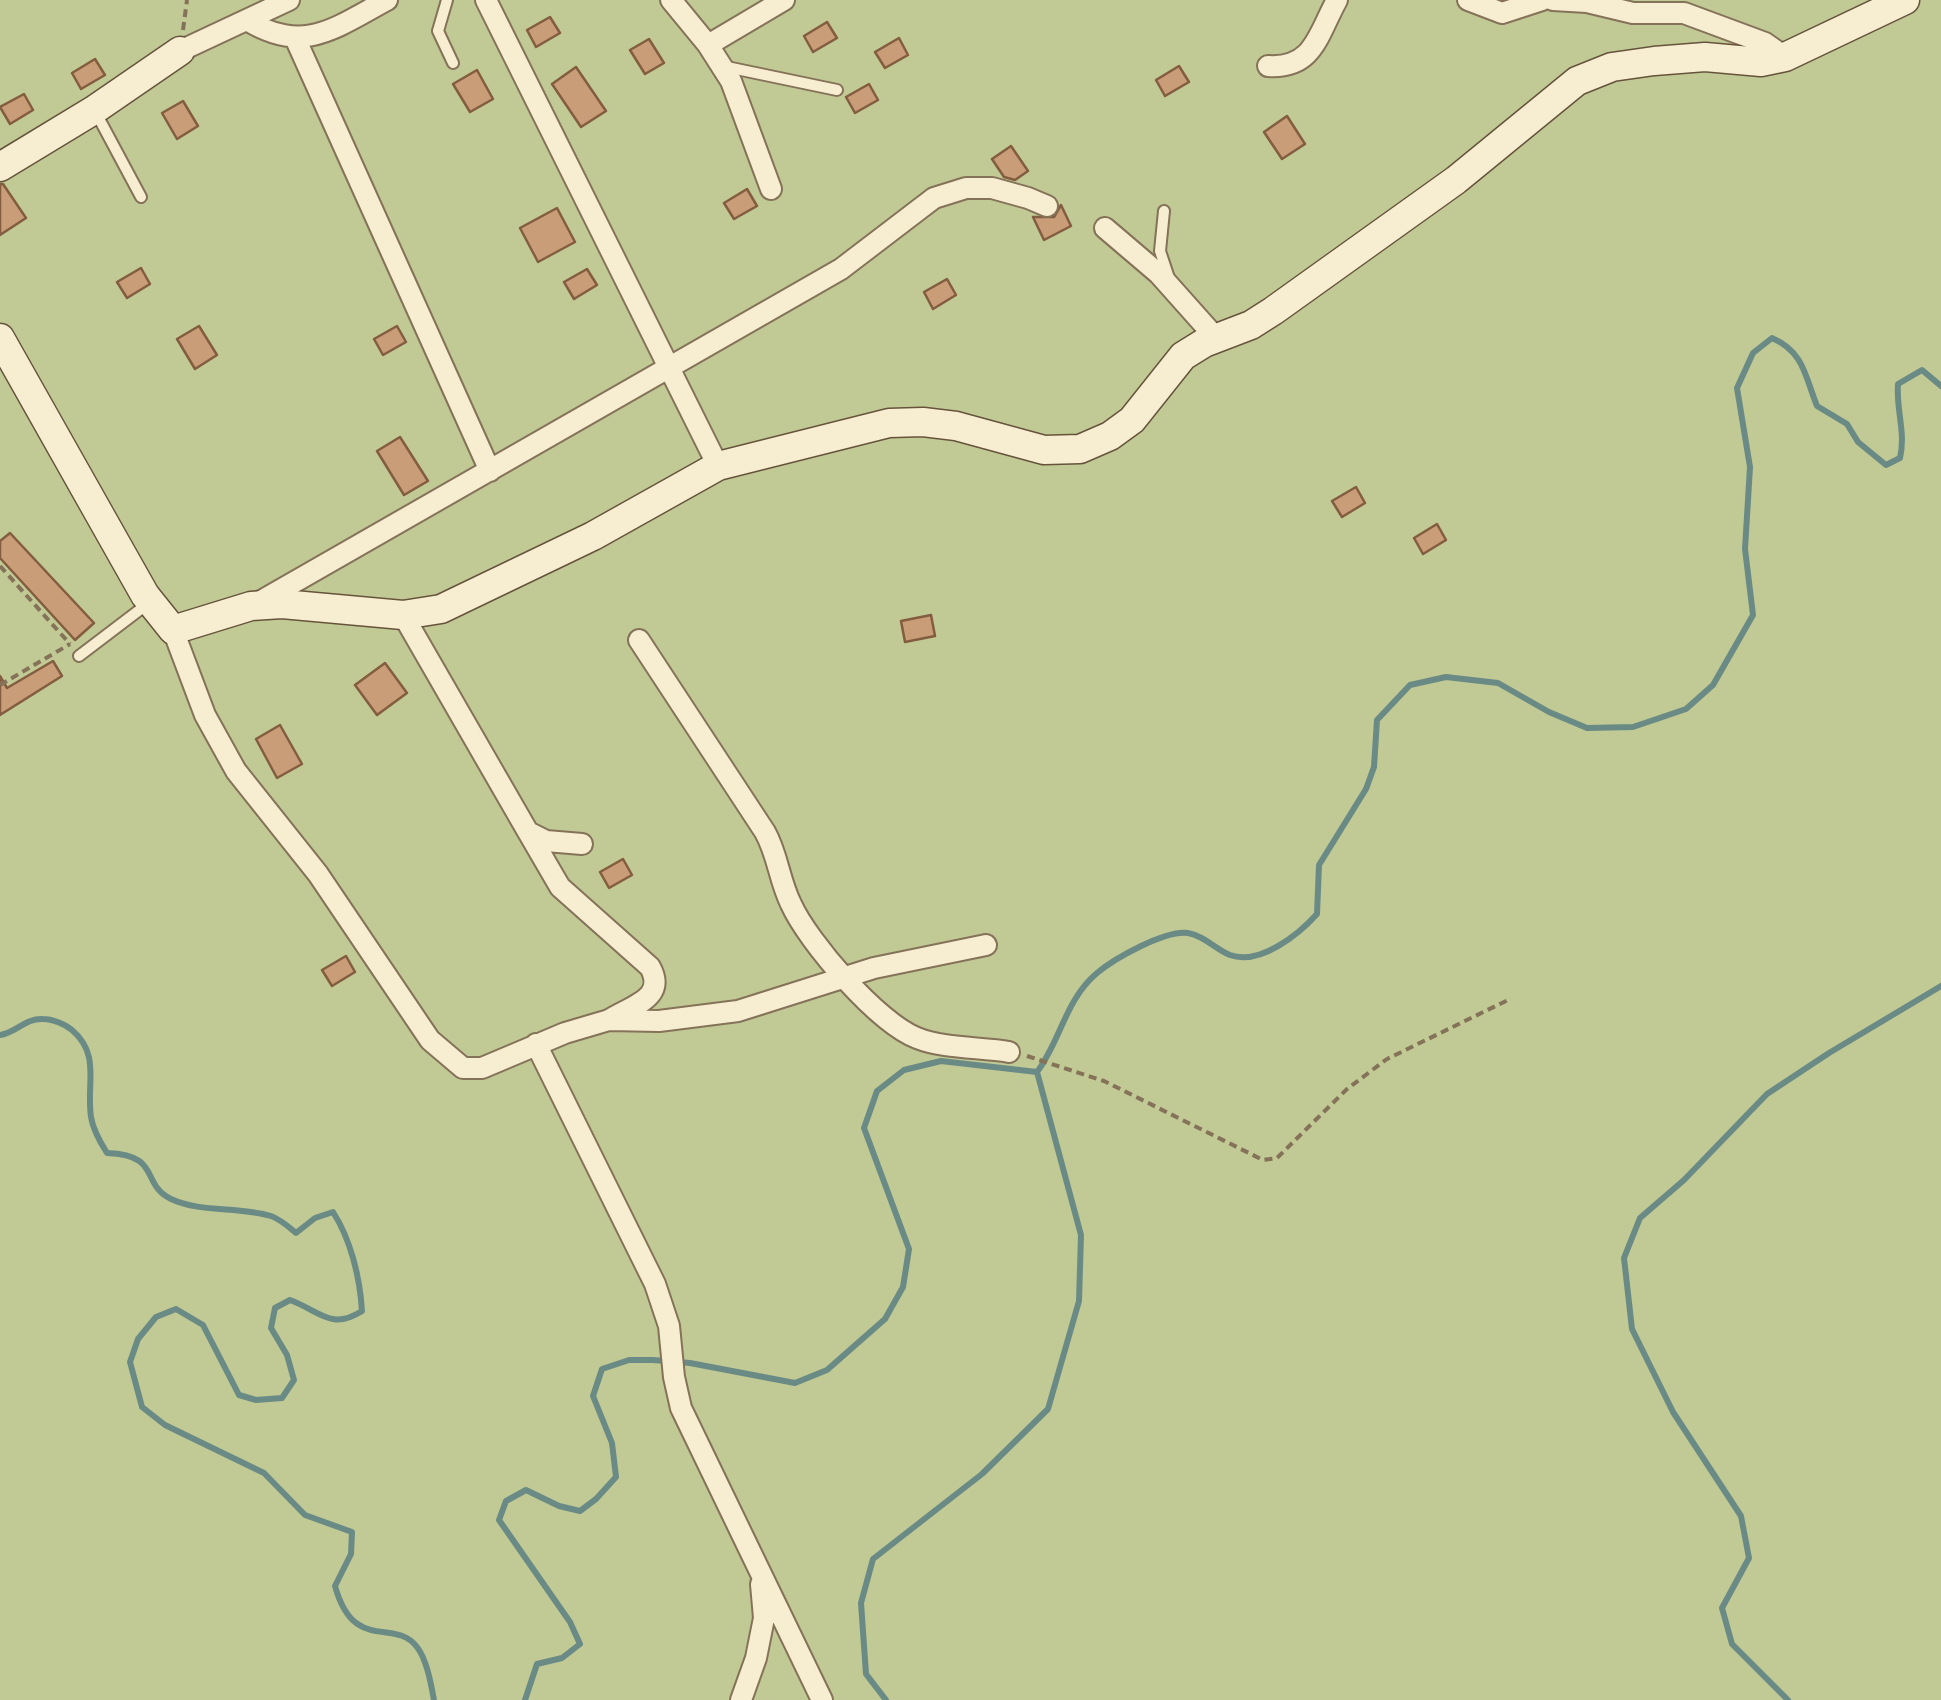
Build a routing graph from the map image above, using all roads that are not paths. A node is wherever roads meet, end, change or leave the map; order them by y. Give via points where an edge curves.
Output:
1 (289, 0) edge
2 (387, 0) edge
3 (448, 0) edge
4 (486, 0) edge
5 (671, 0) edge
6 (784, 0) edge
7 (1337, 0) edge
8 (1468, 0) edge
9 (1542, 0) edge
10 (1553, 0) edge
11 (1905, 0) edge
12 (246, 20) junction
13 (296, 40) junction
14 (708, 46) junction
15 (180, 50) joint
16 (1785, 57) junction
17 (453, 63) dead end
18 (721, 66) junction
19 (1268, 66) dead end
20 (838, 90) dead end
21 (94, 110) junction
22 (0, 167) edge
23 (771, 190) dead end
24 (141, 197) dead end
25 (1046, 206) dead end
26 (1164, 211) dead end
27 (1105, 228) dead end
28 (1171, 288) junction
29 (0, 338) edge
30 (1216, 338) junction
31 (670, 370) junction
32 (718, 466) junction
33 (490, 471) junction
34 (151, 602) junction
35 (252, 606) junction
36 (403, 615) junction
37 (173, 630) junction
38 (639, 640) dead end
39 (79, 656) road end
40 (528, 832) junction
41 (582, 844) dead end
42 (986, 946) dead end
43 (846, 977) junction
44 (609, 1020) junction
45 (536, 1044) junction
46 (1009, 1052) road end
47 (762, 1576) junction
48 (741, 1700) edge
49 (822, 1700) edge

1 - 12 street
2 - 13 street
3 - 17 lane via 438,31
4 - 31 street
5 - 14 street
6 - 14 street
7 - 19 street via 1304,58
8 - 9 street via 1502,13
10 - 16 street via 1633,14 1684,13 1766,43
11 - 16 street
12 - 13 street via 270,35
12 - 15 street
13 - 33 street
14 - 18 street
15 - 21 street
16 - 30 street via 1654,62 1577,81 1456,180 1318,279 1251,325
18 - 20 lane
18 - 23 street
21 - 22 street
21 - 24 lane
25 - 31 street via 992,188 934,198 841,269
26 - 28 lane via 1160,251
27 - 28 street
28 - 30 street
29 - 34 street
30 - 32 street via 1183,356 1132,420 1080,449 1044,450 956,426 889,423
31 - 32 street
31 - 33 street
32 - 36 street via 484,590 441,609
33 - 35 street
34 - 37 street
34 - 39 lane
35 - 36 street
35 - 37 street
36 - 40 street
37 - 45 street via 205,715 236,771 318,874 430,1040 463,1068 482,1068
38 - 43 street via 765,832 792,909
40 - 41 street
40 - 44 street via 560,887 650,966 657,980 650,996
42 - 43 street
43 - 44 street via 702,1018
43 - 46 street via 879,1013 920,1040
44 - 45 street
45 - 47 street via 656,1284 681,1408
47 - 48 street via 764,1618
47 - 49 street

